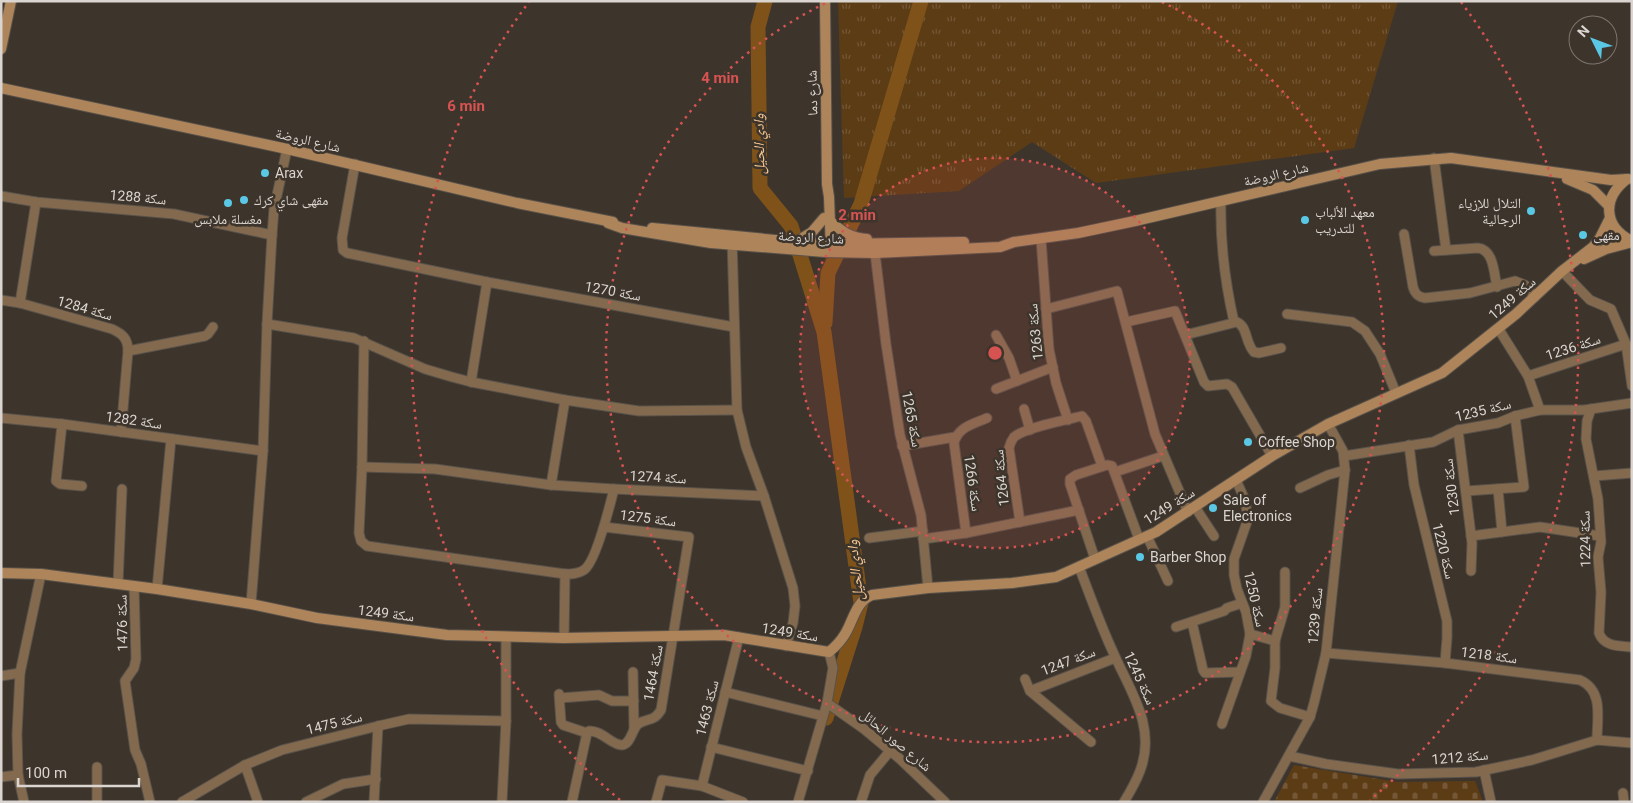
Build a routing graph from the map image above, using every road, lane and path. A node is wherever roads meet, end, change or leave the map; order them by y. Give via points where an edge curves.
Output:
1 (11, 1) edge
2 (825, 1) edge
3 (1, 49) edge
4 (1, 88) edge
5 (287, 149) junction
6 (1434, 158) junction
7 (355, 164) junction
8 (1545, 171) junction
9 (1630, 178) edge
10 (1, 196) edge
11 (36, 202) junction
12 (1221, 202) junction
13 (1609, 206) junction
14 (1610, 218) junction
15 (827, 219) junction
16 (1404, 234) dead end
17 (272, 235) junction
18 (1041, 238) junction
19 (732, 241) junction
20 (796, 242) junction
21 (1014, 242) junction
22 (1632, 242) edge
23 (932, 243) junction
24 (828, 248) junction
25 (1446, 250) junction
26 (1434, 251) dead end
27 (875, 253) junction
28 (1576, 262) junction
29 (1562, 271) junction
30 (487, 282) junction
31 (1497, 287) junction
32 (1535, 297) junction
33 (1, 300) edge
34 (20, 303) junction
35 (1046, 309) junction
36 (1288, 314) dead end
37 (1126, 322) junction
38 (1234, 322) junction
39 (267, 324) junction
40 (734, 327) junction
41 (213, 328) dead end
42 (1498, 328) junction
43 (996, 335) dead end
44 (1185, 335) junction
45 (364, 341) junction
46 (1626, 344) junction
47 (1281, 348) dead end
48 (128, 351) junction
49 (1053, 368) junction
50 (1528, 376) junction
51 (1017, 381) junction
52 (471, 382) junction
53 (1632, 386) edge
54 (996, 389) dead end
55 (1396, 393) junction
56 (566, 400) junction
57 (1632, 403) edge
58 (1024, 409) dead end
59 (1591, 409) junction
60 (737, 410) junction
61 (1540, 410) junction
62 (1515, 416) junction
63 (1, 418) edge
64 (987, 418) dead end
65 (1068, 420) junction
66 (62, 424) junction
67 (1328, 424) junction
68 (1030, 430) junction
69 (1458, 430) junction
70 (121, 432) junction
71 (955, 437) junction
72 (171, 439) junction
73 (1409, 445) junction
74 (902, 446) junction
75 (263, 451) junction
76 (1163, 456) junction
77 (1272, 456) junction
78 (1344, 456) junction
79 (1102, 466) junction
80 (362, 467) junction
81 (1345, 470) junction
82 (1115, 472) junction
83 (1632, 473) edge
84 (1594, 476) junction
85 (1236, 480) junction
86 (551, 485) junction
87 (82, 486) dead end
88 (1300, 488) dead end
89 (122, 489) dead end
90 (614, 489) junction
91 (1498, 489) junction
92 (1466, 491) junction
93 (764, 496) junction
94 (1079, 510) junction
95 (1191, 510) junction
96 (1020, 522) junction
97 (604, 527) junction
98 (1502, 532) junction
99 (966, 533) junction
100 (923, 535) junction
101 (689, 536) joint
102 (1214, 536) dead end
103 (1471, 536) junction
104 (1600, 536) junction
105 (869, 538) dead end
106 (1143, 538) junction
107 (1094, 559) junction
108 (1079, 567) junction
109 (1471, 571) dead end
110 (1285, 572) dead end
111 (1, 573) edge
112 (41, 574) junction
113 (565, 574) junction
114 (1168, 581) dead end
115 (118, 584) junction
116 (134, 586) junction
117 (928, 588) junction
118 (157, 589) junction
119 (1242, 603) junction
120 (250, 604) junction
121 (1192, 622) junction
122 (1176, 628) dead end
123 (1250, 634) junction
124 (674, 636) junction
125 (506, 638) junction
126 (564, 638) junction
127 (739, 638) junction
128 (1275, 640) junction
129 (786, 646) junction
130 (1632, 647) edge
131 (829, 652) junction
132 (1326, 653) junction
133 (1116, 658) junction
134 (1445, 663) junction
135 (20, 672) junction
136 (633, 672) dead end
137 (1240, 672) junction
138 (1, 676) edge
139 (1025, 680) dead end
140 (1030, 691) junction
141 (725, 692) junction
142 (634, 701) junction
143 (827, 703) junction
144 (823, 716) junction
145 (1310, 717) junction
146 (506, 721) junction
147 (1222, 724) dead end
148 (378, 726) junction
149 (634, 729) junction
150 (587, 733) junction
151 (1597, 740) junction
152 (1091, 742) dead end
153 (1632, 743) edge
154 (711, 747) junction
155 (890, 750) junction
156 (1289, 756) junction
157 (245, 765) junction
158 (97, 767) dead end
159 (1484, 770) junction
160 (808, 772) junction
161 (18, 775) junction
162 (1, 777) edge
163 (376, 779) junction
164 (702, 786) junction
165 (24, 802) edge
166 (97, 802) edge
167 (150, 802) edge
168 (182, 802) edge
169 (258, 802) edge
170 (306, 802) edge
171 (374, 802) edge
172 (502, 802) edge
173 (572, 802) edge
174 (656, 802) edge
175 (743, 802) edge
176 (798, 802) edge
177 (861, 802) edge
178 (945, 802) edge
179 (1124, 802) edge
180 (1264, 802) edge
181 (1491, 802) edge

1 - 3 main road
2 - 15 main road, شارع دما via 827,184 824,195
4 - 5 main road, شارع الروضة
5 - 7 main road, شارع الروضة
5 - 17 street
6 - 8 main road, شارع الروضة
6 - 12 main road, شارع الروضة via 1380,164
6 - 25 street
7 - 19 main road, شارع الروضة via 608,222 619,228 668,237
7 - 30 street, سكة 1270 via 342,238 343,250 353,255
8 - 9 main road, شارع الروضة via 1611,180
8 - 13 main road, شارع الروضة via 1593,190
9 - 13 main road via 1618,185
10 - 11 street, سكة 1288
11 - 17 street, سكة 1288 via 174,214
11 - 34 street
12 - 18 main road, شارع الروضة
12 - 38 street via 1222,250
13 - 14 main road
14 - 22 main road via 1623,237
14 - 28 main road, سكة 1249 via 1600,238
15 - 20 main road
15 - 23 main road via 846,234 858,238 910,238
15 - 24 main road, شارع دما
16 - 31 street via 1413,287 1419,297 1470,293
17 - 39 street
18 - 21 main road, شارع الروضة
18 - 35 street, سكة 1263
19 - 20 main road, شارع الروضة
19 - 24 main road, شارع الروضة
19 - 40 street
20 - 24 main road, شارع الروضة
21 - 23 main road, شارع الروضة
21 - 27 main road, شارع الروضة via 1000,246
22 - 28 main road, سكة 1249
23 - 24 main road, شارع الروضة
24 - 27 main road, شارع الروضة
25 - 26 street
25 - 31 street via 1485,249
27 - 74 street, سكة 1265
28 - 29 main road, سكة 1249
29 - 32 main road, سكة 1249
29 - 46 street via 1590,300 1611,309
30 - 40 street, سكة 1270
30 - 52 street
31 - 32 street via 1519,281
32 - 42 main road, سكة 1249
33 - 34 street, سكة 1284
34 - 48 street, سكة 1284 via 120,332 126,338
35 - 37 street via 1117,291
35 - 49 street, سكة 1263
36 - 55 street via 1352,322 1365,331 1380,354
37 - 44 street via 1174,311
37 - 76 street
38 - 44 street
38 - 47 street via 1243,325 1254,352
39 - 45 street
39 - 75 street
40 - 60 street
41 - 48 street via 204,336
42 - 50 street
42 - 55 main road, سكة 1249 via 1442,373
43 - 51 street via 1010,358
44 - 77 street via 1206,384 1232,387
45 - 52 street via 425,369
45 - 80 street
46 - 50 street, سكة 1236
46 - 53 street
48 - 70 street
49 - 51 street
49 - 65 street, سكة 1263
50 - 61 street
51 - 54 street
52 - 56 street
55 - 67 main road, سكة 1249
56 - 60 street via 639,411
56 - 86 street
57 - 59 street, سكة 1235
58 - 68 street
59 - 61 street, سكة 1235
59 - 84 street, سكة 1224 via 1586,439
60 - 93 street
61 - 62 street, سكة 1235
62 - 69 street, سكة 1235 via 1498,423
62 - 91 street via 1524,487
63 - 66 street, سكة 1282
64 - 71 street, سكة 1266 via 969,425
65 - 68 street, سكة 1264
65 - 79 street, سكة 1264 via 1082,416 1086,419
66 - 70 street, سكة 1282
66 - 87 street via 56,482
67 - 77 main road, سكة 1249
67 - 78 street, سكة 1239
68 - 96 street, سكة 1264 via 1015,437 1009,448
69 - 73 street, سكة 1235 via 1433,442
69 - 92 street, سكة 1230
70 - 72 street, سكة 1282
71 - 74 street, سكة 1266
71 - 99 street, سكة 1266
72 - 75 street, سكة 1282
72 - 118 street
73 - 78 street, سكة 1235
73 - 134 street, سكة 1220 via 1414,485 1447,620
74 - 100 street, سكة 1265 via 919,504
75 - 120 street
76 - 82 street
76 - 95 street
77 - 85 main road, سكة 1249
78 - 81 street, سكة 1239
79 - 82 street via 1111,465
79 - 94 street via 1070,479
80 - 86 street, سكة 1274 via 442,470
80 - 113 street via 359,533 366,546
81 - 88 street
81 - 132 street, سكة 1239
82 - 106 street
83 - 84 street
84 - 104 street, سكة 1224
85 - 95 main road, سكة 1249
85 - 119 street, سكة 1250 via 1248,519 1234,559 1234,575
86 - 90 street, سكة 1274
89 - 115 street
90 - 93 street, سكة 1274
90 - 97 street
91 - 92 street
91 - 98 street
92 - 103 street, سكة 1230
93 - 129 street via 795,606
94 - 96 street
94 - 107 street
95 - 102 street
95 - 106 main road, سكة 1249
96 - 99 street
97 - 101 street, سكة 1275
97 - 113 street via 586,569
98 - 103 street
98 - 104 street via 1540,527
99 - 100 street
100 - 105 street
100 - 117 street, سكة 1265
101 - 124 street, سكة 1464
103 - 109 street, سكة 1230
104 - 130 street, سكة 1224 via 1599,634 1608,643
106 - 107 main road, سكة 1249
106 - 114 street
107 - 108 main road, سكة 1249
108 - 117 main road, سكة 1249 via 1056,577
108 - 133 street, سكة 1245
110 - 128 street via 1285,607
111 - 112 main road, سكة 1249
112 - 115 main road, سكة 1249
112 - 135 street
113 - 126 street
115 - 116 main road, سكة 1249
116 - 118 main road, سكة 1249
116 - 167 street, سكة 1476 via 136,659 125,681 135,750
117 - 131 main road, سكة 1249 via 866,597 845,634
118 - 120 main road, سكة 1249
119 - 121 street
119 - 123 street, سكة 1250
120 - 125 main road, سكة 1249 via 305,616 391,628
121 - 122 street
121 - 137 street via 1205,673
123 - 128 street
123 - 137 street, سكة 1250
124 - 126 main road, سكة 1249
124 - 127 main road, سكة 1249 via 724,635
124 - 149 street, سكة 1464 via 661,710 657,717
125 - 126 main road, سكة 1249
125 - 146 street
127 - 129 main road, سكة 1249
127 - 141 street, سكة 1463
128 - 145 street via 1271,701 1280,708
129 - 131 main road, سكة 1249
131 - 143 street via 833,668
132 - 134 street, سكة 1218
132 - 145 street, سكة 1239
133 - 140 street, سكة 1247
133 - 179 street, سكة 1245 via 1142,713 1145,727 1144,758
134 - 151 street, سكة 1218 via 1588,683 1598,703
135 - 138 street
135 - 161 street
136 - 142 street
137 - 147 street, سكة 1250
139 - 140 street, سكة 1247
140 - 152 street, سكة 1247
141 - 144 street
141 - 154 street, سكة 1463
142 - 149 street
142 - 150 street via 612,701 599,696 560,696 563,725
143 - 144 street
143 - 155 street, شارع صور الحائل
144 - 160 street
145 - 156 street, سكة 1239
146 - 148 street, سكة 1475 via 409,718
146 - 172 street
148 - 157 street, سكة 1475 via 282,750
148 - 163 street
149 - 150 street, سكة 1464 via 623,745 596,732
150 - 173 street
151 - 153 street, سكة 1212
151 - 159 street, سكة 1212 via 1550,756
154 - 160 street
154 - 164 street, سكة 1463
155 - 177 street via 870,776
155 - 178 street, شارع صور الحائل
156 - 159 street, سكة 1212 via 1398,774
156 - 180 street, سكة 1239
157 - 168 street, سكة 1475
157 - 169 street
158 - 166 street
159 - 181 street
160 - 176 street
161 - 162 street
161 - 165 street
163 - 170 street via 343,784
163 - 171 street
164 - 174 street via 662,780
164 - 175 street

